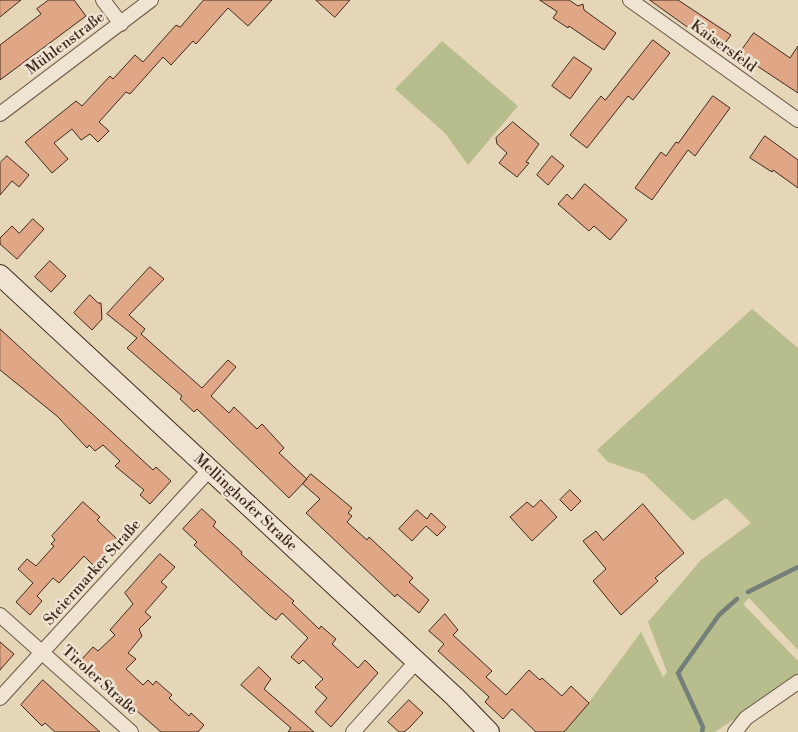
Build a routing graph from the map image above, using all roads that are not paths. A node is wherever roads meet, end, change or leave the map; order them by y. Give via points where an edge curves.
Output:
1 (104, 0) edge
2 (151, 0) edge
3 (630, 0) edge
4 (121, 24) junction
5 (0, 114) edge
6 (798, 120) edge
7 (0, 275) edge
8 (210, 469) junction
9 (0, 615) edge
10 (43, 652) junction
11 (416, 662) junction
12 (798, 682) edge
13 (0, 698) edge
14 (131, 732) edge
15 (353, 732) edge
16 (489, 732) edge
17 (735, 732) edge

1 - 4 street
2 - 4 street, Mühlenstraße
3 - 6 street, Kaisersfeld
4 - 5 street, Mühlenstraße
7 - 8 main road, Mellinghofer Straße
8 - 10 street, Steiermarker Straße
8 - 11 main road, Mellinghofer Straße
9 - 10 street, Tiroler Straße
10 - 13 street, Steiermarker Straße
10 - 14 street, Tiroler Straße
11 - 15 street
11 - 16 main road, Mellinghofer Straße
12 - 17 street via 746,718

